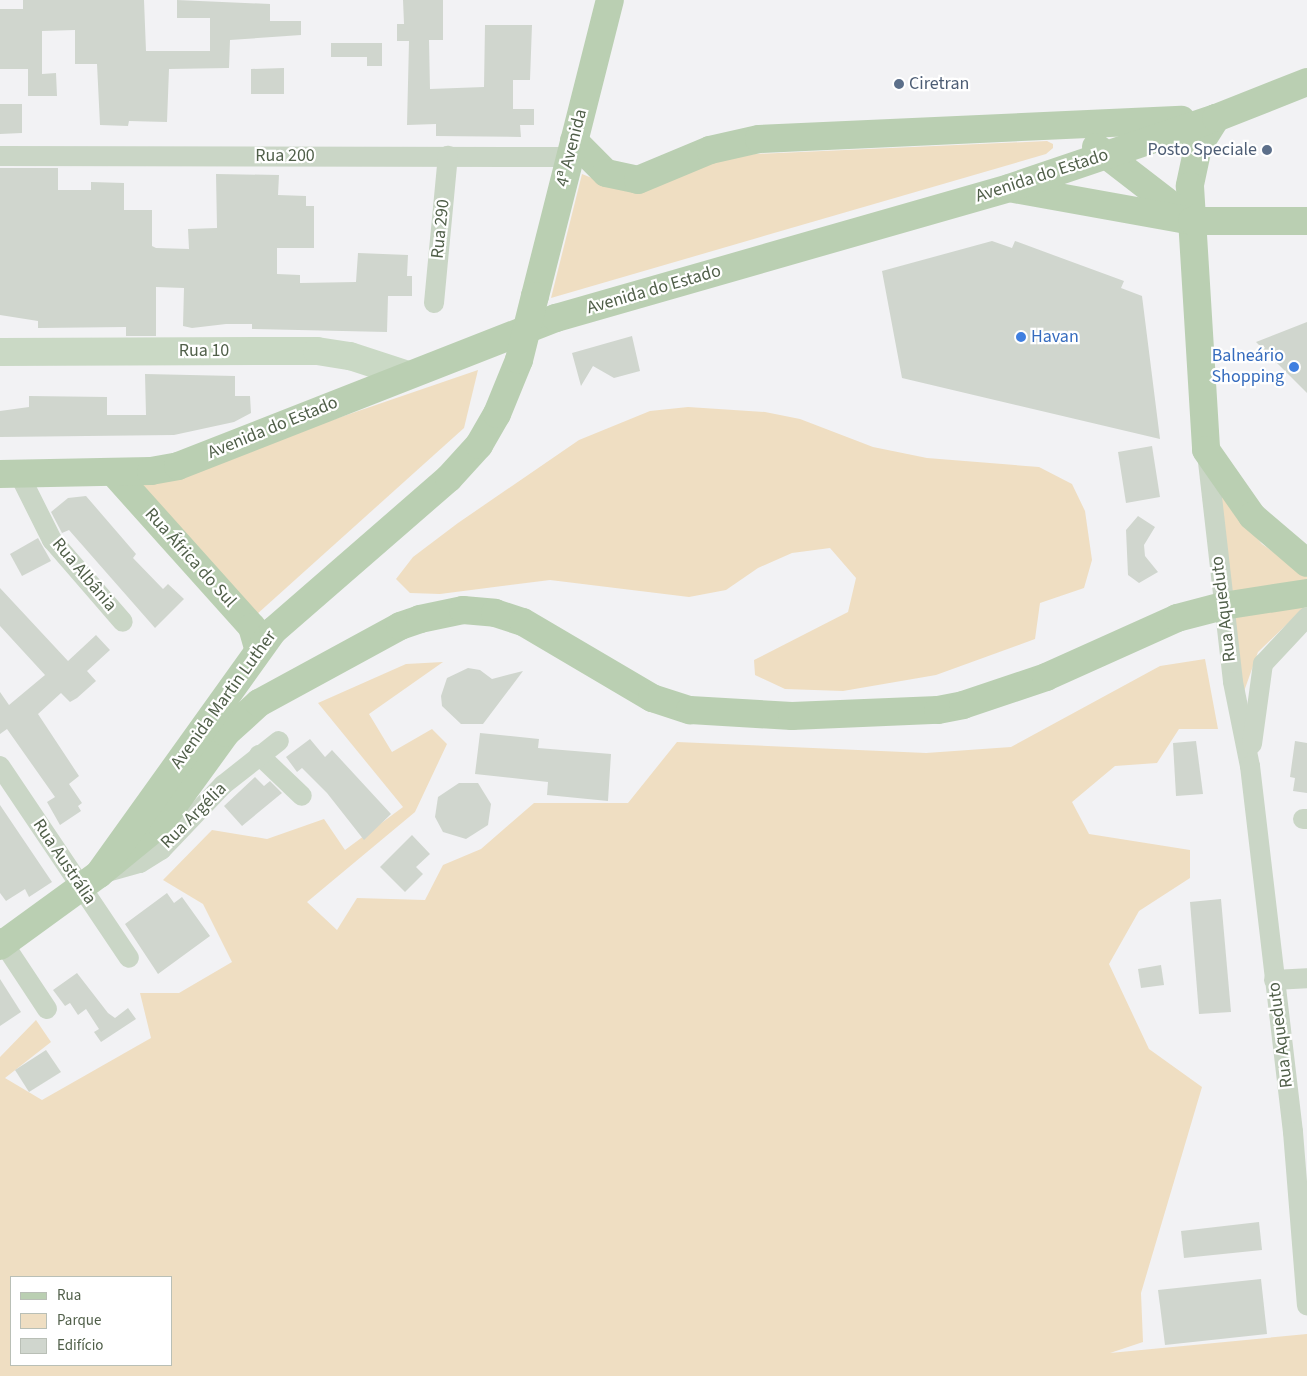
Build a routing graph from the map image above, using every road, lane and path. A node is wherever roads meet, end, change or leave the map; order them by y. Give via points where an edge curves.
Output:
1 (610, 0) edge
2 (1307, 82) edge
3 (1216, 118) junction
4 (1068, 125) junction
5 (572, 149) junction
6 (1106, 155) junction
7 (0, 156) edge
8 (448, 156) junction
9 (1009, 188) junction
10 (1192, 221) junction
11 (1307, 221) edge
12 (434, 302) dead end
13 (0, 352) edge
14 (519, 360) joint
15 (405, 374) junction
16 (1206, 450) junction
17 (113, 472) junction
18 (10, 474) edge
19 (1307, 563) edge
20 (1307, 593) edge
21 (1223, 606) junction
22 (1307, 617) edge
23 (124, 622) dead end
24 (258, 648) junction
25 (279, 741) dead end
26 (258, 755) junction
27 (0, 766) edge
28 (1250, 766) junction
29 (302, 796) dead end
30 (91, 881) junction
31 (1, 943) edge
32 (129, 958) dead end
33 (1307, 978) edge
34 (1274, 980) junction
35 (47, 1009) dead end
36 (1300, 1133) edge
37 (1307, 1305) edge

1 - 5 main road, 4ª Avenida
2 - 3 main road, Avenida do Estado
3 - 4 main road
3 - 6 main road, Avenida do Estado
3 - 10 main road via 1193,163
4 - 5 main road via 759,139 710,150 638,180 606,173
4 - 6 main road
5 - 8 street, Rua 200
5 - 14 main road, 4ª Avenida, bridge
6 - 9 main road, Avenida do Estado
6 - 10 main road
7 - 8 street, Rua 200
8 - 12 street, Rua 290
9 - 10 main road
9 - 15 main road, Avenida do Estado via 604,303
10 - 11 main road
10 - 16 main road
13 - 15 street, Rua 10 via 317,351 350,356
14 - 24 main road, Avenida Martin Luther via 498,414 461,465 296,609
15 - 17 main road, Avenida do Estado via 178,466
16 - 19 main road via 1252,516
16 - 21 street, Rua Aqueduto
17 - 18 main road, Avenida do Estado
17 - 24 main road, Rua África do Sul via 252,627
18 - 23 street, Rua Albânia via 52,540
20 - 21 main road
21 - 28 street, Rua Aqueduto
21 - 30 main road via 1177,618 1046,676 963,705 938,710 792,716 699,711 652,698 523,622 495,614 463,610 420,619 400,626 260,703 226,733 160,824
22 - 28 street, Rua Aqueduto via 1263,664
24 - 30 main road, Avenida Martin Luther
25 - 26 street, Rua Argélia
26 - 29 street
26 - 30 street, Rua Argélia via 223,785 161,850 140,863
27 - 30 street, Rua Austrália
28 - 34 street, Rua Aqueduto
30 - 31 main road, Avenida Martin Luther
30 - 32 street, Rua Austrália
31 - 35 street
33 - 34 street
34 - 36 street, Rua Aqueduto
36 - 37 street, Rua Aqueduto

